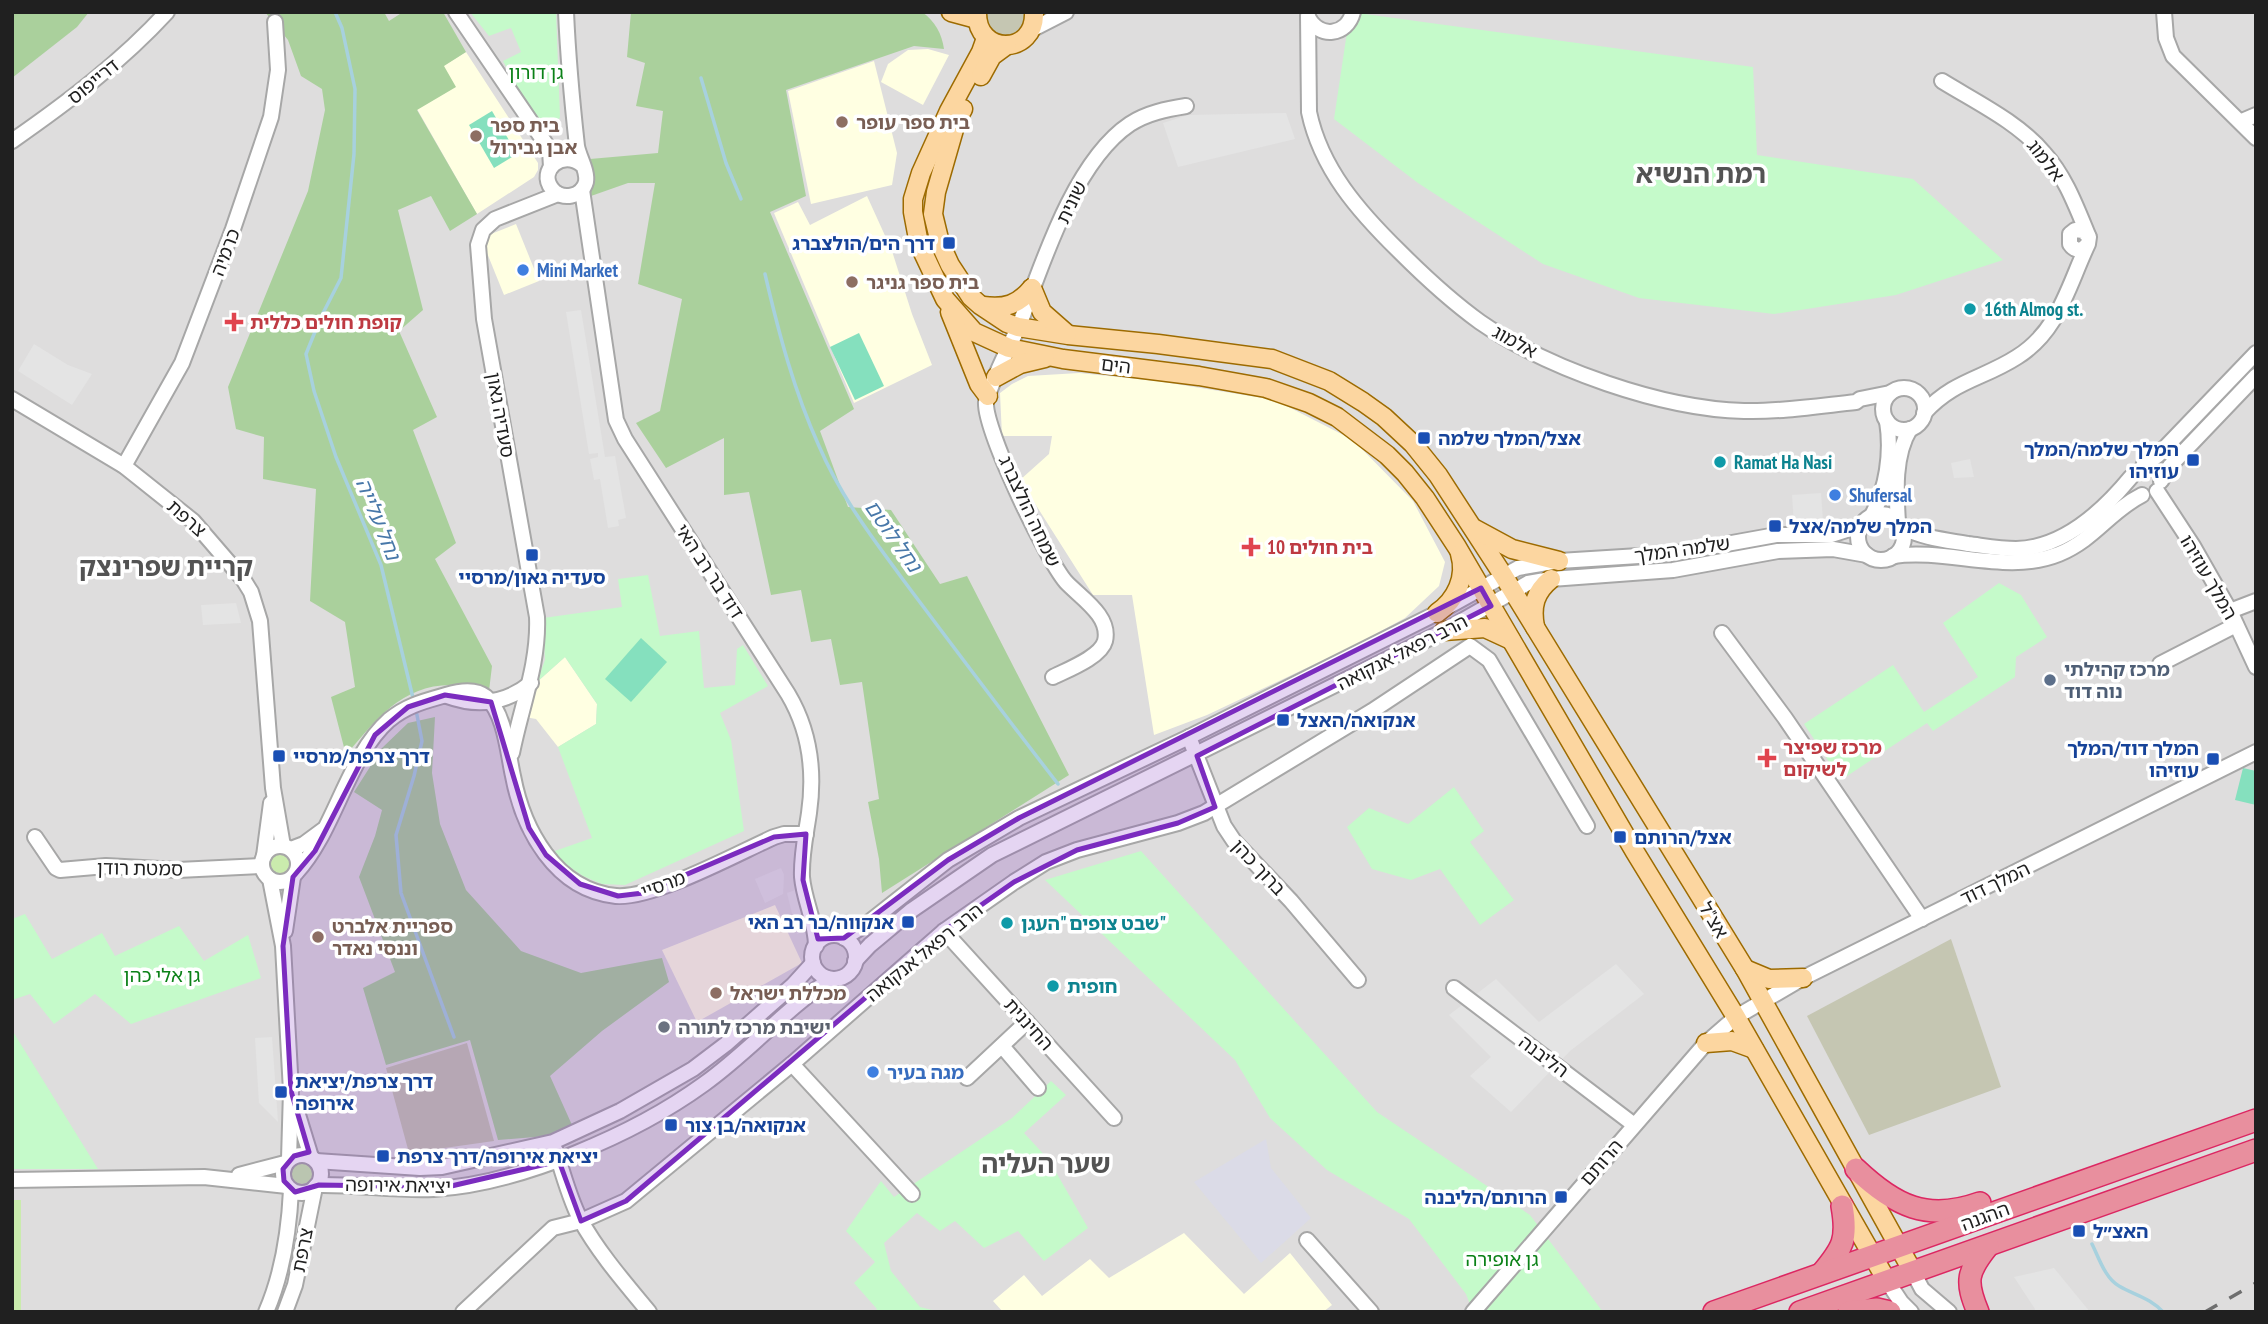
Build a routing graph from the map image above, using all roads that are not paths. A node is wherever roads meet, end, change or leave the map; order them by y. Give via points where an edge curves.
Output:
1 (167, 12) edge
2 (456, 12) edge
3 (566, 12) edge
4 (951, 12) edge
5 (1066, 12) edge
6 (2164, 12) edge
7 (1307, 14) edge
8 (1354, 14) edge
9 (977, 16) edge
10 (1033, 21) edge
11 (275, 22) dead end
12 (1331, 33) junction
13 (986, 38) junction
14 (1007, 46) junction
15 (1308, 74) junction
16 (1942, 81) dead end
17 (1186, 106) dead end
18 (2256, 115) edge
19 (2242, 121) junction
20 (2256, 138) edge
21 (12, 141) edge
22 (582, 165) junction
23 (551, 167) junction
24 (582, 190) junction
25 (560, 195) junction
26 (2072, 201) junction
27 (2070, 239) junction
28 (590, 240) junction
29 (2087, 241) junction
30 (2072, 282) junction
31 (1032, 288) junction
32 (945, 299) junction
33 (980, 305) junction
34 (1018, 327) junction
35 (1068, 335) junction
36 (1009, 348) junction
37 (2256, 353) edge
38 (1063, 359) junction
39 (2256, 376) edge
40 (996, 377) junction
41 (1955, 386) junction
42 (1913, 390) junction
43 (1890, 393) junction
44 (988, 396) junction
45 (12, 400) edge
46 (1856, 402) junction
47 (1924, 413) junction
48 (1886, 419) junction
49 (1910, 429) junction
50 (124, 466) junction
51 (2143, 466) junction
52 (2131, 477) junction
53 (2159, 486) junction
54 (2142, 495) junction
55 (1866, 521) junction
56 (1900, 525) junction
57 (1473, 527) junction
58 (1457, 547) junction
59 (1867, 555) junction
60 (1893, 556) junction
61 (1559, 561) junction
62 (1503, 575) junction
63 (1551, 579) junction
64 (1481, 588) junction
65 (1513, 592) junction
66 (2256, 601) edge
67 (1491, 606) junction
68 (2230, 611) junction
69 (1437, 613) junction
70 (2236, 625) junction
71 (1535, 627) junction
72 (1444, 631) junction
73 (1722, 633) dead end
74 (1513, 641) junction
75 (2160, 664) dead end
76 (2256, 667) edge
77 (1053, 677) dead end
78 (531, 683) junction
79 (491, 702) junction
80 (1189, 737) junction
81 (2256, 752) edge
82 (1197, 756) junction
83 (510, 758) junction
84 (273, 788) junction
85 (1216, 807) junction
86 (1587, 826) dead end
87 (324, 829) junction
88 (806, 834) junction
89 (35, 838) dead end
90 (287, 847) junction
91 (262, 861) junction
92 (295, 875) junction
93 (270, 880) junction
94 (808, 902) junction
95 (1922, 919) junction
96 (944, 931) junction
97 (839, 937) junction
98 (283, 946) junction
99 (816, 946) junction
100 (855, 961) junction
101 (813, 963) junction
102 (1745, 970) junction
103 (1803, 978) junction
104 (831, 979) junction
105 (1358, 980) dead end
106 (1454, 988) dead end
107 (1763, 1001) junction
108 (1736, 1017) junction
109 (1027, 1022) junction
110 (1706, 1043) junction
111 (1002, 1046) junction
112 (1754, 1049) junction
113 (792, 1064) junction
114 (967, 1078) dead end
115 (1038, 1088) dead end
116 (292, 1091) junction
117 (1114, 1118) dead end
118 (2256, 1120) edge
119 (1633, 1124) junction
120 (553, 1142) junction
121 (2256, 1150) edge
122 (314, 1159) junction
123 (287, 1161) junction
124 (559, 1161) junction
125 (1856, 1169) junction
126 (2111, 1170) junction
127 (223, 1178) junction
128 (12, 1180) edge
129 (316, 1186) junction
130 (289, 1188) junction
131 (912, 1195) dead end
132 (1842, 1206) junction
133 (581, 1221) junction
134 (1307, 1240) dead end
135 (1900, 1246) junction
136 (1988, 1246) junction
137 (1872, 1256) junction
138 (1913, 1272) junction
139 (1821, 1274) junction
140 (1887, 1281) junction
141 (266, 1312) edge
142 (285, 1312) edge
143 (463, 1312) edge
144 (649, 1312) edge
145 (1371, 1312) edge
146 (1473, 1312) edge
147 (1714, 1312) edge
148 (1800, 1312) edge
149 (1849, 1312) edge
150 (1890, 1312) edge
151 (1910, 1312) edge
152 (1950, 1312) edge
153 (1978, 1312) edge

1 - 21 street, דרייפוס via 124,56
2 - 23 street via 550,150
3 - 22 street
4 - 9 main road
5 - 10 street
6 - 19 street via 2166,38 2174,56
7 - 12 street via 1317,29
7 - 15 street, אלמוג
8 - 12 street, אלמוג via 1344,28
9 - 13 main road
10 - 14 main road, הים via 1021,41
11 - 50 street, כרמיה via 278,71 271,117 233,229 182,363
12 - 15 street, אלמוג via 1319,41
13 - 14 main road
13 - 32 main road, הים via 920,173 913,199 919,244
14 - 33 main road, הים via 992,56 957,119 933,203 935,228 950,265
15 - 46 street, אלמוג via 1309,112 1319,146 1360,211 1452,300 1519,346 1602,381 1710,408 1745,411
16 - 26 street, אלמוג via 2031,138 2056,167
17 - 31 street, שונית via 1131,123 1093,160 1071,198
18 - 19 street
19 - 20 street
22 - 23 street via 566,158
22 - 24 street via 586,180
23 - 25 street via 548,179
24 - 25 street via 573,196
24 - 28 street, דוד בר רב האי
25 - 28 street, דוד בר רב האי
25 - 78 street, סעדיה גאון via 495,219 479,236 478,245 484,319 537,617
26 - 27 street, אלמוג
26 - 29 street, אלמוג
27 - 29 street via 2077,250
27 - 30 street, אלמוג
28 - 88 street, דוד בר רב האי via 616,420 796,706 812,769
29 - 30 street, אלמוג
30 - 41 street, אלמוג via 2037,342 2016,358
31 - 33 main road via 1009,306
31 - 34 street, שונית
31 - 35 main road via 1042,312
32 - 36 main road, הים via 974,332
32 - 44 main road
33 - 34 main road, הים
34 - 35 main road, הים
34 - 36 street, שונית
35 - 57 main road, הים via 1272,359 1329,382 1384,417 1413,444
36 - 38 main road, הים
36 - 40 street
37 - 51 street
38 - 40 main road via 1031,360
38 - 58 main road, הים via 1199,376 1266,388 1309,403 1337,417 1387,455 1425,498
39 - 53 street via 2170,466
40 - 44 street
41 - 42 street, אלמוג
41 - 47 street, אלמוג
42 - 43 street via 1898,388
42 - 47 street via 1923,399
43 - 46 street, אלמוג
43 - 48 street via 1884,402
44 - 77 street, שמחה הולצברג via 989,421 1048,558 1104,622 1103,647
45 - 50 street, צרפת
46 - 48 street
47 - 49 street
48 - 49 street via 1898,429
48 - 55 street via 1889,440 1883,490
49 - 56 street via 1900,451
50 - 84 street, צרפת via 193,521 251,592 260,621
51 - 52 street
51 - 53 street via 2154,468
52 - 54 street via 2133,488
52 - 56 street via 2075,530 2029,548 2004,549 1930,538
53 - 54 street
53 - 68 street, המלך עוזיהו
54 - 60 street via 2083,541 2043,559 2017,562 1925,553
55 - 56 street via 1885,515
55 - 59 street via 1858,537
55 - 61 street, שלמה המלך via 1831,535 1776,536 1671,554
56 - 60 street via 1903,544
57 - 61 main road via 1512,548
57 - 62 main road, הים
58 - 64 main road, הים
58 - 69 main road via 1462,561 1460,583 1453,599
59 - 60 street via 1880,560
59 - 63 street, שלמה המלך via 1833,549 1796,550 1673,570
61 - 62 street, שלמה המלך
62 - 64 street, הרב רפאל אנקואה
62 - 65 main road, אצ"ל
63 - 65 street, שלמה המלך via 1528,583
63 - 71 main road via 1535,597
64 - 67 main road, הים
64 - 69 street, הרב רפאל אנקואה
65 - 67 street, הרב רפאל אנקואה
65 - 71 main road, אצ"ל
66 - 68 street
67 - 72 street, הרב רפאל אנקואה
67 - 74 main road, אצ"ל
68 - 70 street, המלך עוזיהו
69 - 80 street, הרב רפאל אנקואה
70 - 75 street
70 - 76 street, המלך עוזיהו
71 - 102 main road, אצ"ל
72 - 74 main road via 1485,628
72 - 82 street, הרב רפאל אנקואה
73 - 95 street
74 - 108 main road, אצ"ל
78 - 79 street
78 - 83 street, מרסיי
79 - 83 street, מרסיי
79 - 87 street via 445,695 408,707 383,726
80 - 82 street, ברוך כהן
80 - 97 street, הרב רפאל אנקואה via 986,836 869,923
81 - 95 street, המלך דוד
82 - 85 street, ברוך כהן
82 - 100 street, הרב רפאל אנקואה via 992,855 912,911
83 - 88 street, מרסיי via 518,801 542,850 568,876 607,894 629,896 656,890 774,837
84 - 90 street, צרפת
84 - 91 street, צרפת
85 - 86 street, הרב רפאל אנקואה via 1470,646 1489,660
85 - 96 street, הרב רפאל אנקואה via 1178,823 1046,862
85 - 105 street, ברוך כהן via 1234,841
87 - 90 street via 304,844
87 - 92 street via 315,851
88 - 94 street, דוד בר רב האי via 802,875
89 - 91 street, סמטת רודן via 60,870 106,866 178,870
90 - 91 street via 272,848
90 - 92 street via 298,860
91 - 93 street
92 - 93 street via 279,883
92 - 98 street
93 - 98 street
94 - 97 street, דוד בר רב האי
94 - 99 street, דוד בר רב האי
95 - 103 street, המלך דוד
96 - 109 street, החיננית
96 - 113 street, הרב רפאל אנקואה
97 - 99 street via 826,937
97 - 100 street via 853,948
98 - 116 street
99 - 101 street
100 - 104 street via 845,976
101 - 104 street via 820,975
101 - 120 street via 693,1069
102 - 103 main road via 1769,979
102 - 107 main road, אצ"ל
103 - 107 street, המלך דוד
104 - 124 street via 707,1083 633,1127
106 - 119 street, הליבנה
107 - 108 street, המלך דוד
107 - 125 main road, אצ"ל
108 - 110 street, הרותם
108 - 112 main road, אצ"ל
109 - 111 street
109 - 117 street, החיננית
110 - 112 main road via 1732,1041
110 - 119 street, הרותם
111 - 114 street
111 - 115 street
112 - 132 main road, אצ"ל
113 - 131 street
113 - 133 street, הרב רפאל אנקואה via 626,1201
116 - 122 street
116 - 123 street
118 - 126 highway, ההגנה
119 - 146 street, הרותם
120 - 122 street, יציאת אירופה via 442,1167
120 - 124 street
121 - 136 highway, ההגנה
122 - 123 street via 299,1154
122 - 129 street via 321,1173
123 - 127 street
123 - 130 street via 282,1175
124 - 129 street, יציאת אירופה via 473,1184 432,1189
124 - 133 street
125 - 126 highway via 1897,1201 1941,1212
125 - 135 main road, אצ"ל
126 - 135 highway, ההגנה
127 - 128 street
127 - 130 street
129 - 130 street via 306,1192
129 - 142 street, צרפת
130 - 141 street, צרפת via 284,1257
132 - 137 main road, אצ"ל
132 - 139 highway via 1844,1240
133 - 143 street, הרב רפאל אנקואה via 554,1228
133 - 144 street
134 - 145 street
135 - 137 highway, ההגנה
135 - 138 main road, אצ"ל
136 - 138 highway, ההגנה
136 - 153 highway via 1969,1275
137 - 139 highway, ההגנה
137 - 140 main road, אצ"ל
138 - 140 highway, ההגנה
138 - 152 street via 1922,1289
139 - 147 highway, ההגנה
140 - 148 highway, ההגנה
140 - 151 street
149 - 150 highway

